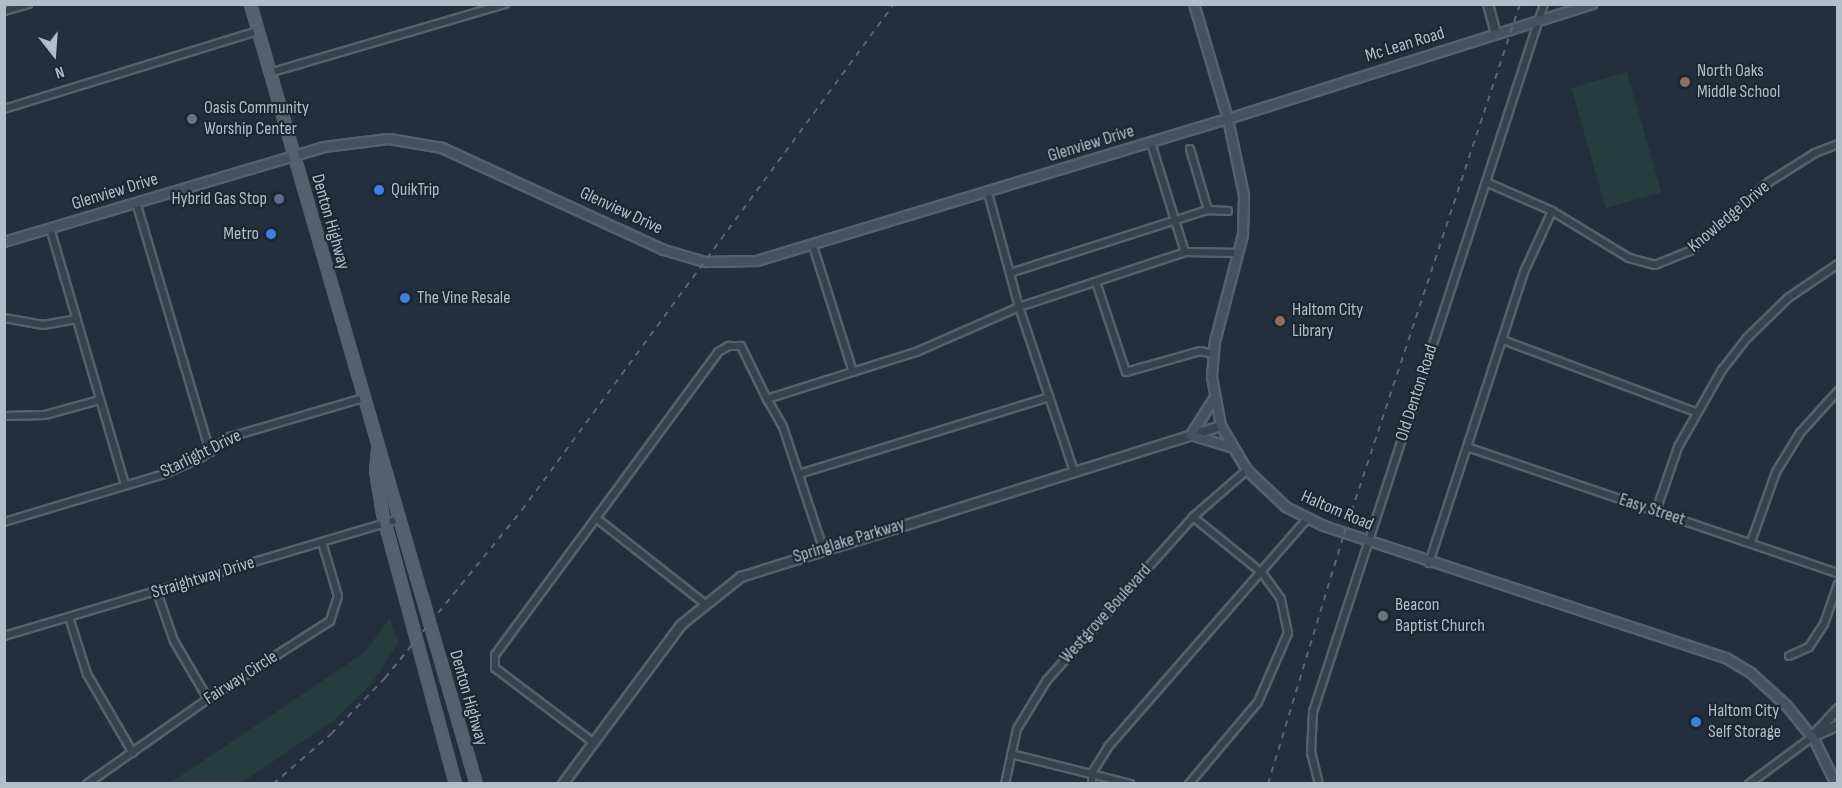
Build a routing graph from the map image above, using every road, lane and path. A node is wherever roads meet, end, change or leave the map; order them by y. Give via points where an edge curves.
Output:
1 (28, 4) edge
2 (250, 4) edge
3 (505, 4) edge
4 (1194, 4) edge
5 (1488, 4) edge
6 (1544, 4) edge
7 (1592, 4) edge
8 (4, 11) edge
9 (1538, 22) junction
10 (257, 31) junction
11 (1497, 34) junction
12 (269, 73) junction
13 (4, 109) edge
14 (1228, 119) junction
15 (1151, 143) junction
16 (1838, 144) edge
17 (1190, 149) dead end
18 (294, 156) junction
19 (1488, 183) junction
20 (988, 193) junction
21 (136, 202) junction
22 (1208, 210) junction
23 (1227, 211) dead end
24 (1552, 211) junction
25 (1174, 220) junction
26 (50, 228) junction
27 (4, 242) edge
28 (813, 246) junction
29 (1185, 252) junction
30 (1239, 253) junction
31 (1838, 264) edge
32 (1010, 273) junction
33 (1096, 282) junction
34 (1019, 307) junction
35 (4, 318) edge
36 (76, 319) junction
37 (1503, 340) junction
38 (1214, 354) junction
39 (853, 372) junction
40 (1838, 391) edge
41 (1049, 397) junction
42 (363, 398) junction
43 (1214, 398) junction
44 (767, 399) junction
45 (99, 400) junction
46 (1696, 412) junction
47 (4, 416) edge
48 (1221, 426) junction
49 (1191, 435) junction
50 (1467, 447) junction
51 (1233, 448) junction
52 (377, 449) junction
53 (210, 452) junction
54 (1247, 470) junction
55 (1074, 471) junction
56 (799, 474) junction
57 (126, 485) junction
58 (1656, 512) junction
59 (1192, 517) junction
60 (596, 518) junction
61 (400, 519) junction
62 (1307, 519) junction
63 (4, 522) edge
64 (385, 523) junction
65 (322, 542) junction
66 (1367, 542) junction
67 (1751, 542) junction
68 (823, 548) junction
69 (1429, 563) junction
70 (1262, 573) junction
71 (1838, 573) edge
72 (1838, 584) edge
73 (157, 592) junction
74 (704, 603) junction
75 (69, 617) junction
76 (4, 636) edge
77 (1789, 656) dead end
78 (208, 699) junction
79 (1838, 709) edge
80 (1838, 725) edge
81 (1812, 737) junction
82 (594, 743) junction
83 (133, 753) junction
84 (1011, 754) junction
85 (1092, 773) junction
86 (87, 783) edge
87 (455, 783) edge
88 (476, 783) edge
89 (562, 783) edge
90 (1005, 783) edge
91 (1092, 783) edge
92 (1130, 783) edge
93 (1189, 783) edge
94 (1319, 783) edge
95 (1749, 783) edge
96 (1836, 783) edge

1 - 8 street
2 - 10 main road, Denton Highway
3 - 12 street
4 - 14 main road, Haltom Road
5 - 11 street
6 - 9 street, Old Denton Road
7 - 9 main road, Mc Lean Road
9 - 11 main road, Mc Lean Road
9 - 19 street, Old Denton Road
10 - 12 main road, Denton Highway
10 - 13 street
11 - 14 main road, Mc Lean Road
12 - 18 main road, Denton Highway
14 - 15 main road, Glenview Drive
14 - 30 main road, Haltom Road via 1244,195
15 - 20 main road, Glenview Drive
15 - 25 street
16 - 24 street, Knowledge Drive via 1769,182 1690,251 1667,263 1646,264 1629,258
17 - 22 street
18 - 21 main road, Glenview Drive
18 - 28 main road, Glenview Drive via 366,139 416,142 442,148 664,250 705,262 757,261
18 - 42 main road, Denton Highway
19 - 24 street, Knowledge Drive
19 - 66 street, Old Denton Road
20 - 28 main road, Glenview Drive
20 - 32 street
21 - 26 main road, Glenview Drive
21 - 53 street
22 - 23 street
22 - 25 street
24 - 37 street via 1524,272
25 - 29 street
25 - 32 street
26 - 27 main road, Glenview Drive
26 - 36 street
28 - 39 street
29 - 30 street
29 - 33 street
30 - 38 main road, Haltom Road
31 - 46 street via 1788,298 1746,339
32 - 34 street
33 - 34 street
33 - 38 street via 1126,372 1200,351
34 - 39 street via 916,352
34 - 41 street
35 - 36 street via 43,325
36 - 45 street
37 - 46 street
37 - 50 street
38 - 43 main road, Haltom Road
39 - 44 street
40 - 67 street via 1800,433 1776,472
41 - 55 street
41 - 56 street
42 - 52 main road, Denton Highway
42 - 53 street, Starlight Drive via 230,437
43 - 48 main road, Haltom Road
43 - 49 main road
44 - 56 street via 783,427
44 - 60 street via 741,346 729,346 718,352
45 - 47 street via 45,415
45 - 57 street
46 - 58 street via 1678,447
48 - 49 street, Springlake Parkway
48 - 51 main road, Haltom Road
49 - 51 main road
49 - 55 street, Springlake Parkway
50 - 58 street, Easy Street
50 - 69 street
51 - 54 main road, Haltom Road
52 - 61 main road, Denton Highway
52 - 64 main road, Denton Highway via 375,470
53 - 57 street, Starlight Drive via 184,466
54 - 59 street, Westgrove Boulevard
54 - 62 main road, Haltom Road via 1272,496
55 - 68 street, Springlake Parkway
56 - 68 street
57 - 63 street, Starlight Drive
58 - 67 street, Easy Street
59 - 70 street
59 - 84 street, Westgrove Boulevard via 1047,680 1017,729
60 - 74 street
60 - 82 street via 495,655 495,668
61 - 64 street, Straightway Drive
61 - 88 main road, Denton Highway
62 - 66 main road, Haltom Road
62 - 70 street
64 - 65 street, Straightway Drive
64 - 87 main road, Denton Highway
65 - 73 street, Straightway Drive
65 - 78 street, Fairway Circle via 338,596 330,621
66 - 69 main road, Haltom Road
66 - 94 street, Old Denton Road via 1313,712 1311,753
67 - 71 street, Easy Street
68 - 74 street, Springlake Parkway via 741,577
69 - 81 main road, Haltom Road via 1726,658 1770,689
70 - 85 street via 1108,747
70 - 93 street via 1281,598 1287,616 1288,633 1282,652 1258,702
72 - 77 street via 1824,624 1809,647
73 - 75 street, Straightway Drive
73 - 78 street via 174,641
74 - 82 street, Springlake Parkway via 660,652
75 - 76 street, Straightway Drive
75 - 83 street via 87,674
78 - 83 street, Fairway Circle
79 - 81 street
80 - 81 street
81 - 95 street
81 - 96 main road, Haltom Road
82 - 89 street, Springlake Parkway
83 - 86 street, Fairway Circle
84 - 85 street
84 - 90 street, Westgrove Boulevard
85 - 91 street
85 - 92 street

